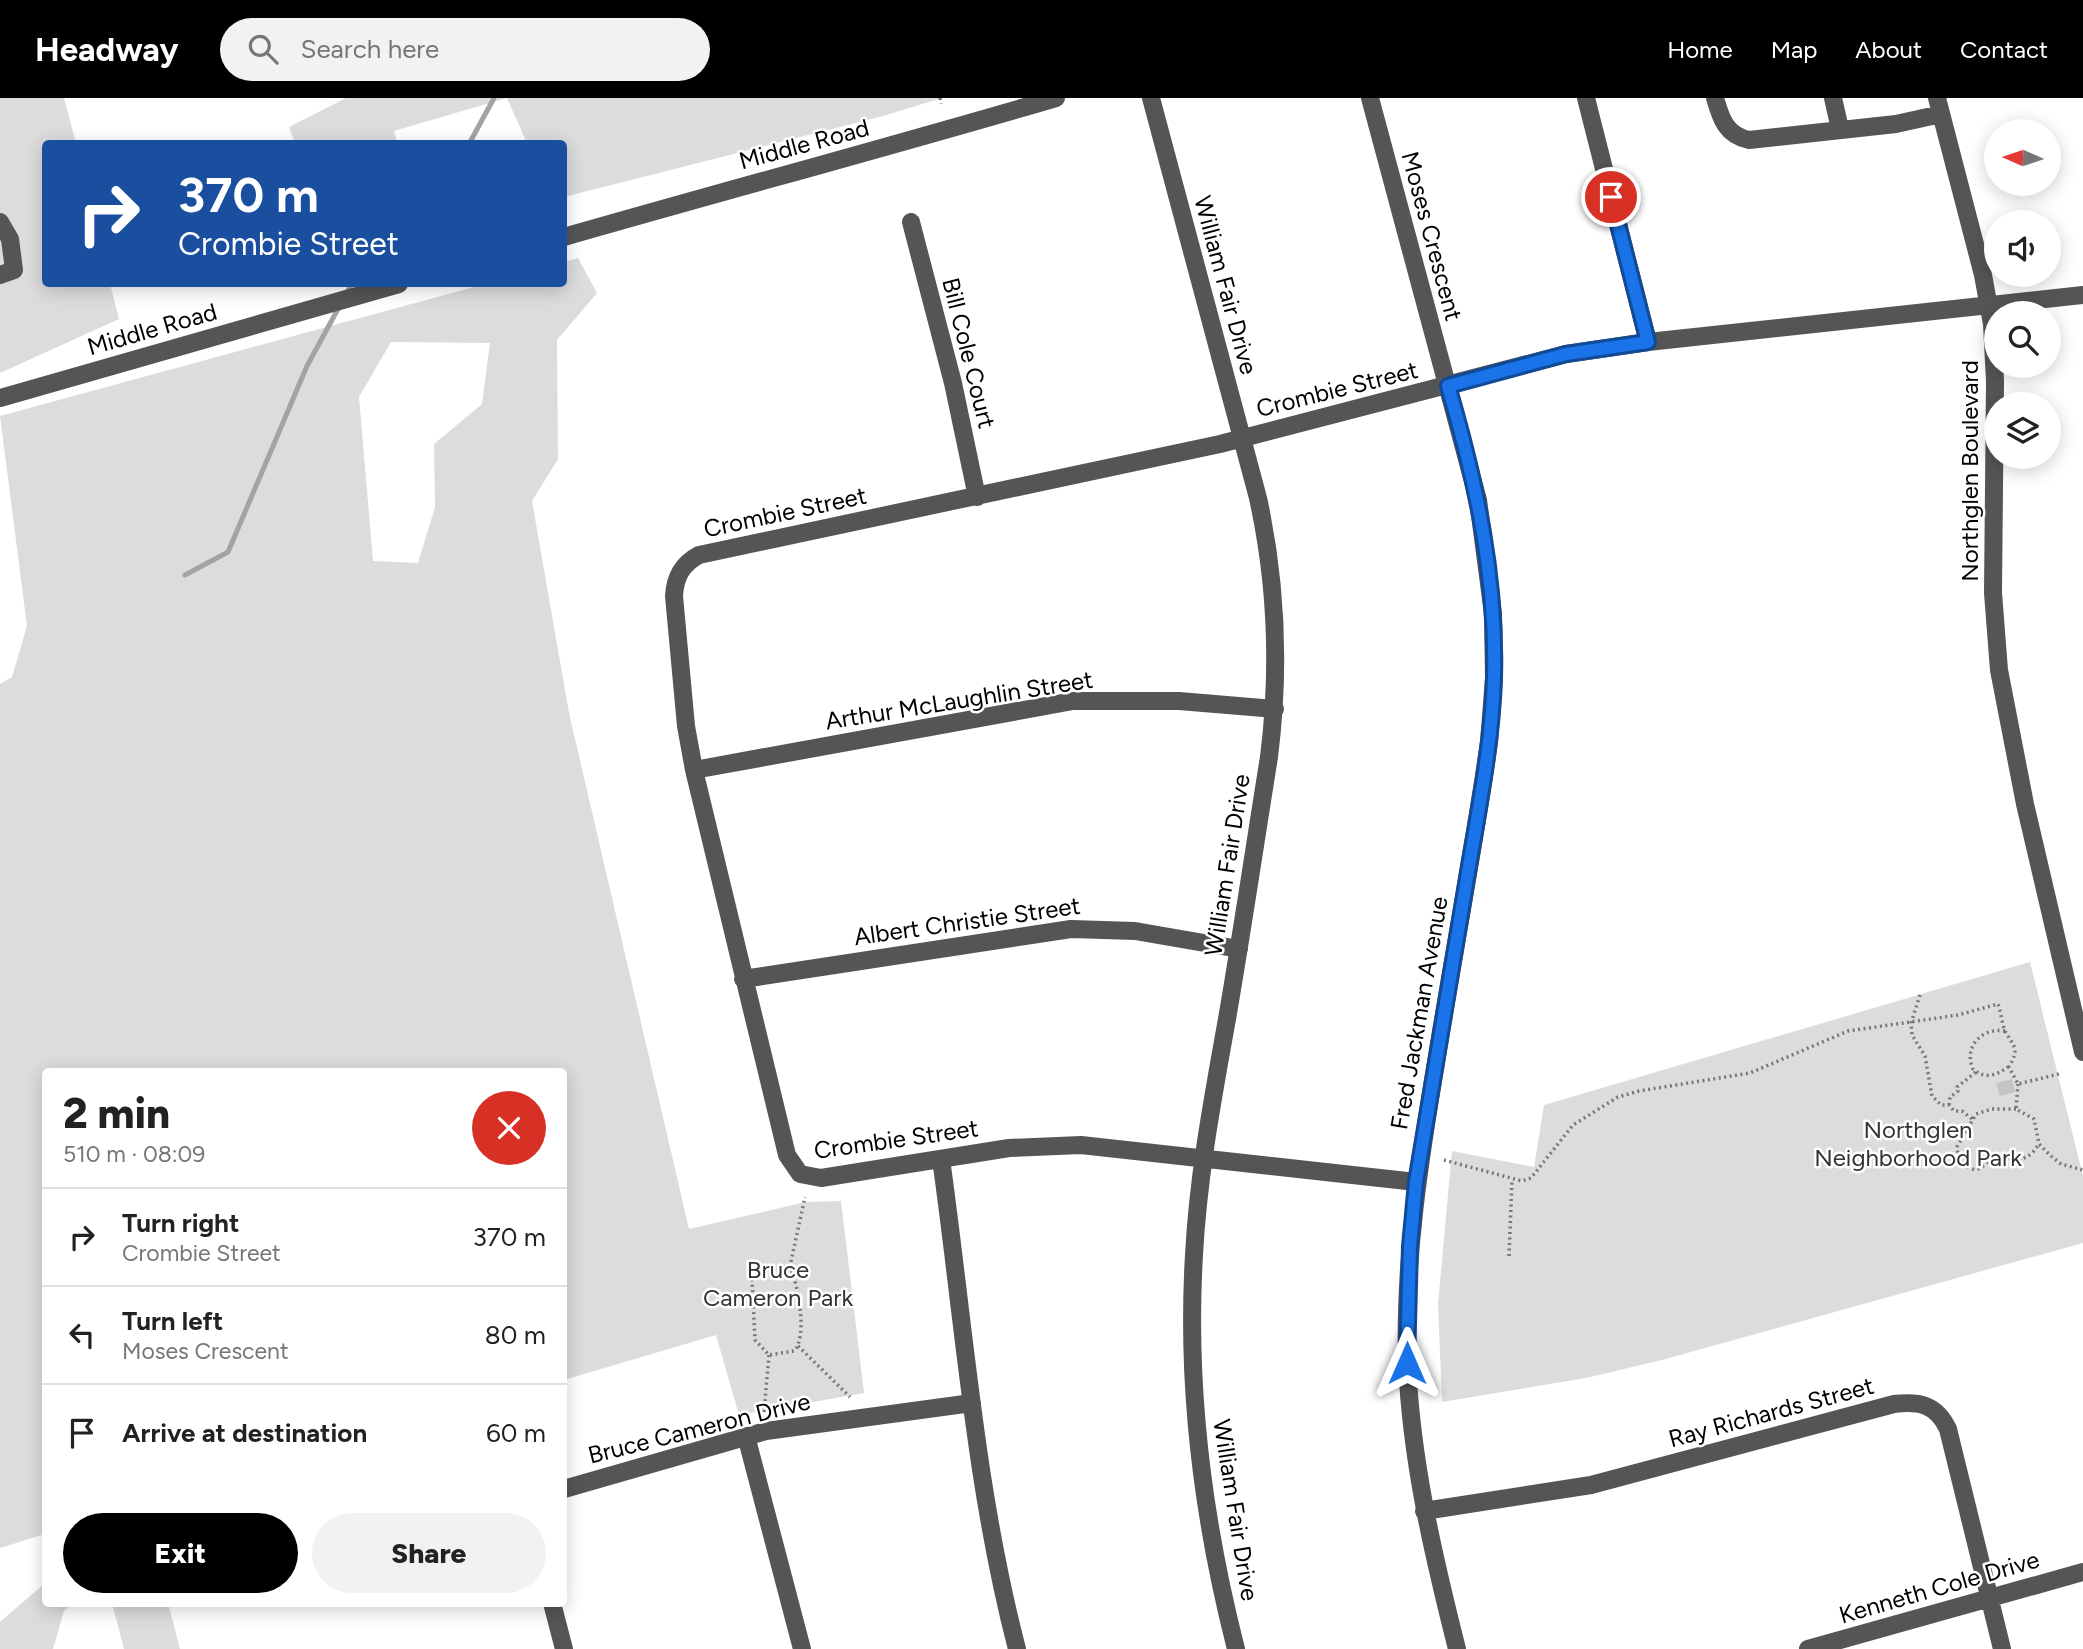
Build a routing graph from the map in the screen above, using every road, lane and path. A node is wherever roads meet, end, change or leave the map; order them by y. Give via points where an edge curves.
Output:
1 (940, 98) edge
2 (1056, 98) edge
3 (1151, 98) edge
4 (1370, 98) edge
5 (1586, 98) edge
6 (1715, 98) edge
7 (1833, 98) edge
8 (941, 104) dead end
9 (1939, 106) edge
10 (1840, 129) junction
11 (0, 222) edge
12 (911, 222) dead end
13 (567, 235) edge
14 (0, 275) edge
15 (388, 287) edge
16 (2083, 295) edge
17 (1988, 301) edge
18 (2020, 301) edge
19 (1984, 305) edge
20 (1648, 342) junction
21 (1995, 378) edge
22 (1448, 386) junction
23 (0, 398) edge
24 (1242, 438) junction
25 (977, 497) junction
26 (1275, 709) junction
27 (694, 770) junction
28 (1238, 949) junction
29 (743, 979) junction
30 (1920, 995) dead end
31 (1911, 1023) junction
32 (2005, 1031) junction
33 (2083, 1052) edge
34 (2009, 1067) junction
35 (1976, 1072) junction
36 (2059, 1074) dead end
37 (2018, 1084) junction
38 (1949, 1105) junction
39 (2016, 1109) junction
40 (1972, 1119) junction
41 (2039, 1144) junction
42 (1205, 1156) junction
43 (941, 1159) junction
44 (1444, 1160) dead end
45 (2083, 1170) edge
46 (1512, 1181) junction
47 (1416, 1182) junction
48 (805, 1197) dead end
49 (1509, 1256) dead end
50 (790, 1266) junction
51 (798, 1346) junction
52 (769, 1355) junction
53 (850, 1397) dead end
54 (972, 1403) junction
55 (764, 1412) dead end
56 (746, 1436) junction
57 (567, 1488) edge
58 (1424, 1511) junction
59 (2083, 1572) edge
60 (1991, 1598) junction
61 (553, 1607) edge
62 (564, 1649) edge
63 (802, 1649) edge
64 (1017, 1649) edge
65 (1236, 1649) edge
66 (1457, 1649) edge
67 (1808, 1649) edge
68 (2002, 1649) edge

1 - 8 path
2 - 13 street, Middle Road
3 - 24 street, William Fair Drive
4 - 22 street, Moses Crescent
5 - 20 street
6 - 10 street via 1723,125 1740,138
7 - 10 street
9 - 10 street via 1896,124
9 - 17 street, Northglen Boulevard
11 - 14 street via 10,239 15,271
12 - 25 street, Bill Cole Court
15 - 23 street, Middle Road
16 - 18 street, Crombie Street
19 - 20 street, Crombie Street
20 - 22 street, Crombie Street via 1566,354
21 - 33 street, Northglen Boulevard via 1993,593 1999,670
22 - 24 street, Crombie Street
22 - 47 street, Fred Jackman Avenue via 1487,554 1494,678 1482,794
24 - 25 street, Crombie Street
24 - 26 street, William Fair Drive via 1270,562 1277,630
25 - 27 street, Crombie Street via 689,560 675,583 674,596
26 - 27 street, Arthur McLaughlin Street via 1179,701 1073,702
26 - 28 street, William Fair Drive
27 - 29 street, Crombie Street
28 - 29 street, Albert Christie Street via 1135,931 1071,929
28 - 42 street, William Fair Drive
29 - 43 street, Crombie Street via 793,1168 821,1178
30 - 31 path
31 - 32 path via 1998,1004
31 - 38 path via 1925,1056 1932,1096 1941,1105
31 - 46 path via 1848,1031 1750,1073 1618,1097 1573,1125 1531,1178
32 - 34 path via 2012,1037 2015,1051
32 - 35 path via 1987,1032 1973,1044 1969,1056
34 - 35 path via 1994,1075
34 - 37 path
35 - 38 path via 1957,1087
36 - 37 path
37 - 39 path
38 - 40 path
39 - 40 path via 1992,1109
39 - 41 path via 2034,1119
40 - 41 path via 1955,1153 1964,1167 1980,1169 1998,1158 2020,1160
41 - 45 path via 2061,1164
42 - 43 street, Crombie Street via 1068,1145
42 - 47 street, Crombie Street
42 - 65 street, William Fair Drive via 1194,1255 1194,1396 1199,1463
43 - 54 street
44 - 46 path
46 - 49 path
47 - 58 street, Fred Jackman Avenue via 1407,1363
48 - 50 path
50 - 51 path via 802,1328
50 - 52 path via 761,1269 752,1282 755,1339
51 - 52 path via 794,1351
51 - 53 path
52 - 55 path
54 - 56 street, Bruce Cameron Drive
54 - 64 street via 989,1530
56 - 57 street, Bruce Cameron Drive
56 - 63 street
58 - 60 street, Ray Richards Street via 1591,1485 1894,1404 1922,1403 1942,1416 1948,1429
58 - 66 street, Fred Jackman Avenue
59 - 60 street, Kenneth Cole Drive
60 - 67 street, Kenneth Cole Drive
60 - 68 street, Ray Richards Street
61 - 62 street

